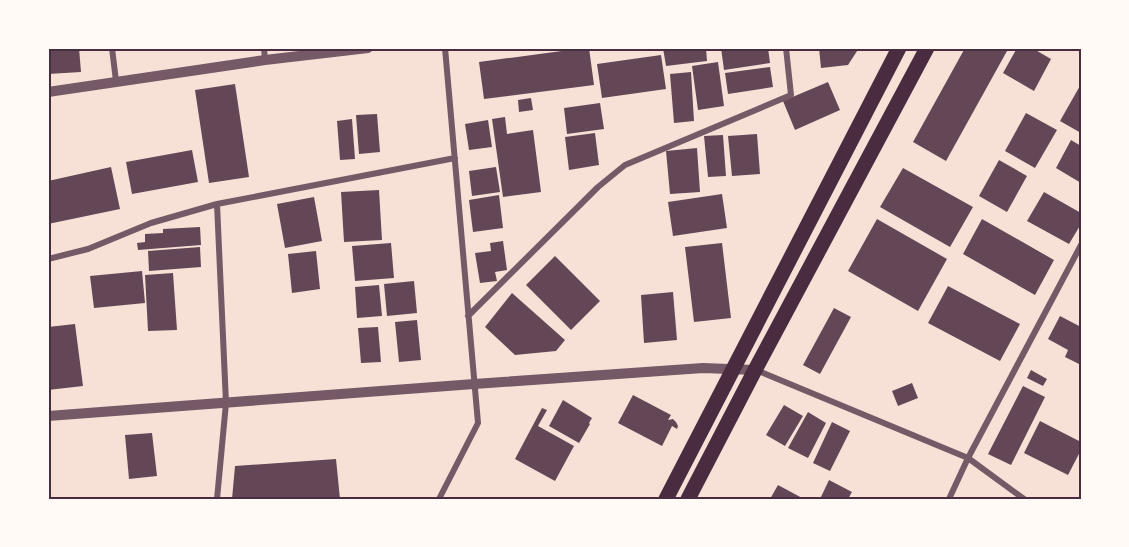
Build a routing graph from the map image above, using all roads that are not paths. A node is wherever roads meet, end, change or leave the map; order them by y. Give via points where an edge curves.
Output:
1 (112, 48) edge
2 (368, 48) edge
3 (445, 48) edge
4 (786, 48) edge
5 (899, 48) edge
6 (927, 48) edge
7 (265, 54) edge
8 (116, 81) junction
9 (48, 92) edge
10 (454, 158) junction
11 (217, 204) junction
12 (1081, 245) edge
13 (48, 259) edge
14 (468, 316) junction
15 (734, 368) junction
16 (755, 370) junction
17 (474, 384) junction
18 (226, 403) junction
19 (48, 416) edge
20 (968, 458) junction
21 (217, 499) edge
22 (439, 499) edge
23 (666, 499) edge
24 (688, 499) edge
25 (949, 499) edge
26 (1024, 499) edge

1 - 8 street
2 - 7 street
3 - 10 street
4 - 14 street via 791,95 625,165
5 - 15 main road
6 - 16 main road
7 - 8 street
8 - 9 street
10 - 11 street
10 - 14 street
11 - 13 street
11 - 18 street
12 - 20 street
14 - 17 street
15 - 16 street
15 - 17 street
15 - 23 main road
16 - 20 street
16 - 24 main road
17 - 18 street
17 - 22 street via 478,423
18 - 19 street
18 - 21 street
20 - 25 street
20 - 26 street

